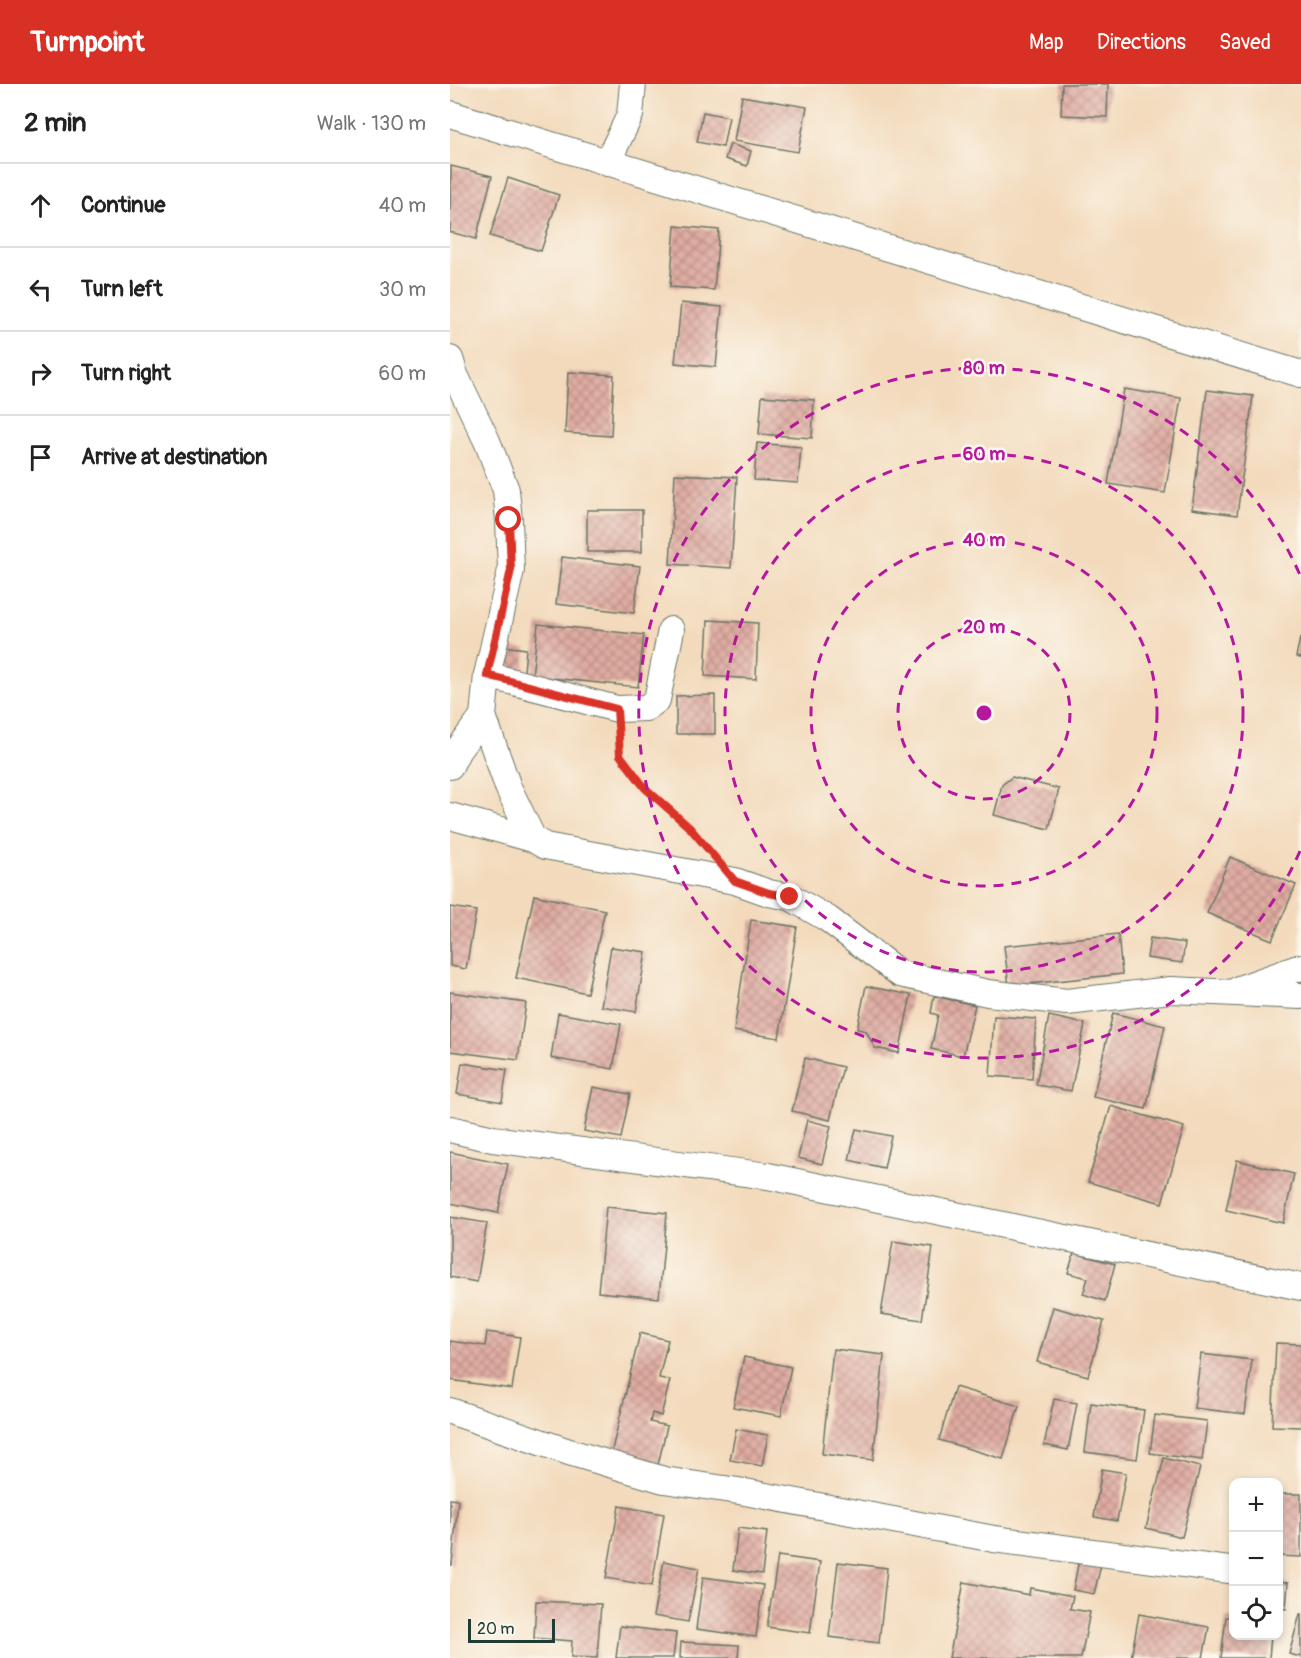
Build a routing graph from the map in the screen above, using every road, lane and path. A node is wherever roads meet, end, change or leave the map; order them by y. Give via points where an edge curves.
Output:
1 (633, 84) edge
2 (450, 114) edge
3 (607, 163) junction
4 (450, 359) edge
5 (1301, 374) edge
6 (670, 630) dead end
7 (487, 675) junction
8 (617, 709) junction
9 (483, 716) junction
10 (450, 766) edge
11 (450, 816) edge
12 (533, 839) junction
13 (735, 881) junction
14 (1301, 967) edge
15 (1228, 993) junction
16 (1301, 996) edge
17 (450, 1129) edge
18 (1301, 1287) edge
19 (450, 1411) edge
20 (1229, 1570) dead end

1 - 3 street via 630,115
2 - 3 street
3 - 5 street
4 - 7 street via 506,490 511,570
6 - 8 street via 657,700 646,708
7 - 8 street
7 - 9 street
8 - 13 path via 620,755 645,788 690,828
9 - 10 street
9 - 12 street via 508,787
11 - 12 street
12 - 13 street via 544,846
13 - 15 street via 790,897 828,919 900,974 988,993 1067,1002 1171,990
14 - 15 street
15 - 16 street
17 - 18 street via 493,1139 768,1176
19 - 20 street via 664,1480 994,1539

